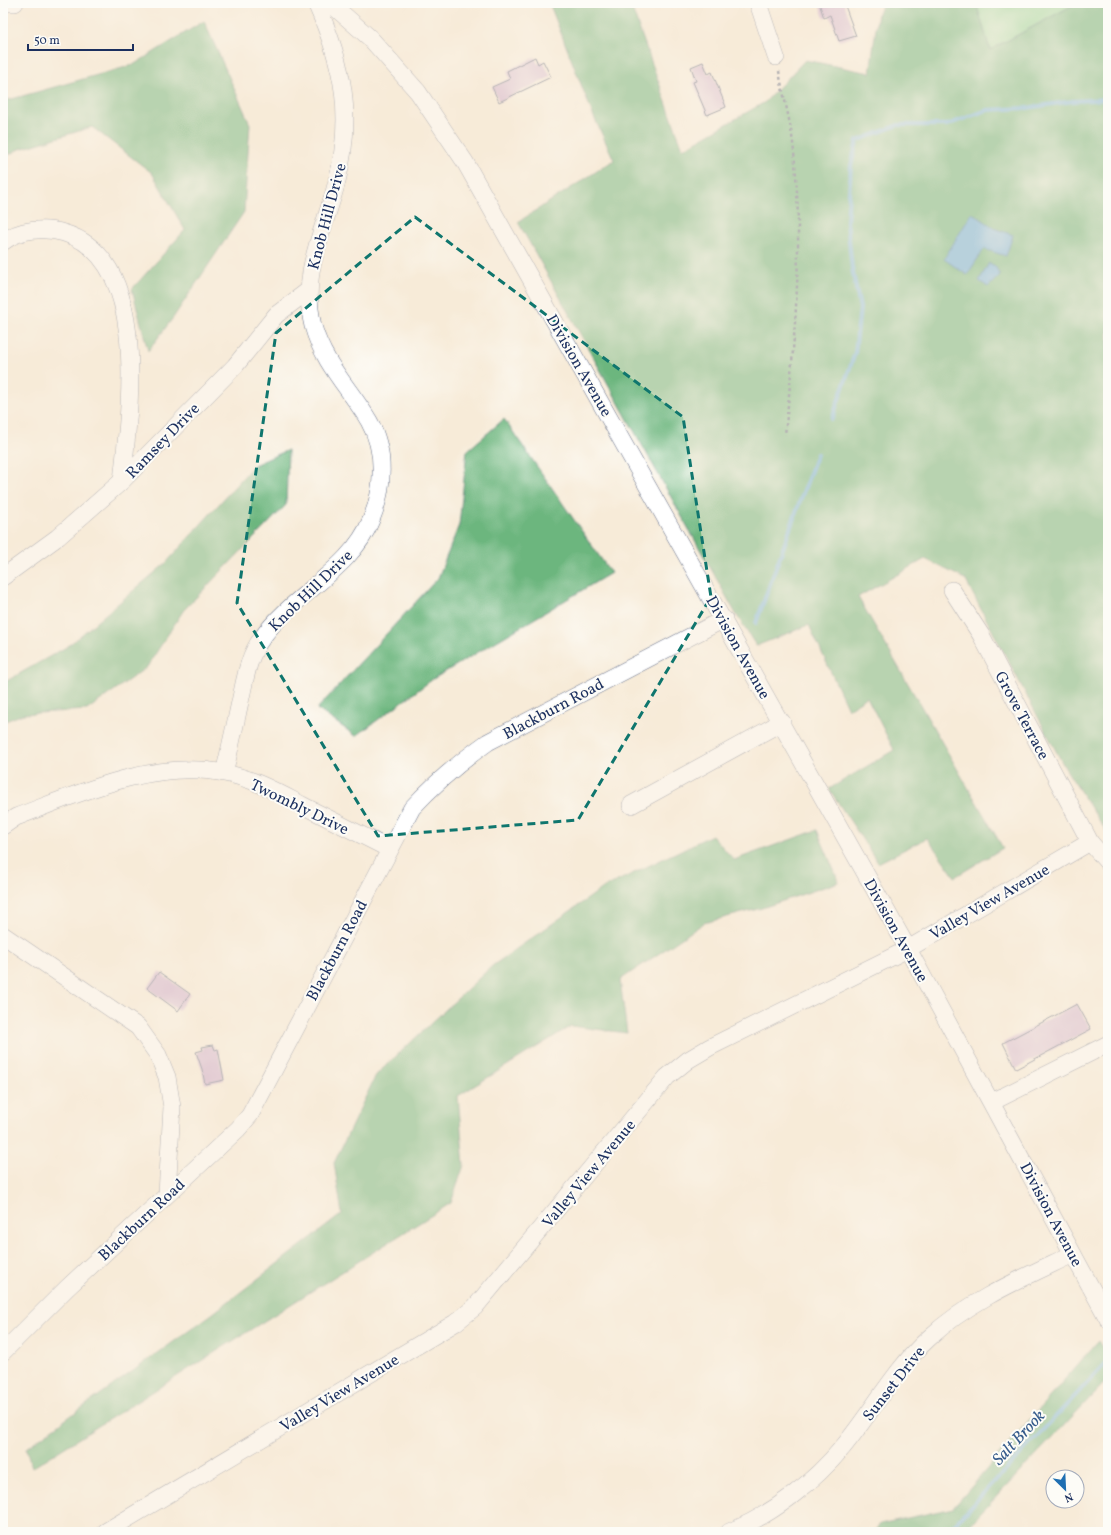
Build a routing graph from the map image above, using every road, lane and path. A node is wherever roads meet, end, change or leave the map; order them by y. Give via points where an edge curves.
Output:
1 (4, 3) edge
2 (15, 3) edge
3 (316, 3) edge
4 (330, 3) edge
5 (758, 3) edge
6 (776, 57) joint
7 (3, 242) edge
8 (309, 290) junction
9 (785, 434) dead end
10 (122, 481) junction
11 (3, 577) edge
12 (952, 590) dead end
13 (724, 619) junction
14 (782, 722) junction
15 (224, 773) junction
16 (631, 804) dead end
17 (3, 826) edge
18 (1090, 842) junction
19 (389, 849) junction
20 (1108, 863) edge
21 (3, 934) edge
22 (908, 949) junction
23 (1108, 1044) edge
24 (992, 1102) junction
25 (167, 1194) junction
26 (1073, 1254) junction
27 (1108, 1319) edge
28 (3, 1352) edge
29 (105, 1532) edge
30 (729, 1532) edge

1 - 2 street
3 - 8 street, Knob Hill Drive via 331,36 341,72 346,113 344,146 336,185 312,258
4 - 13 street, Division Avenue via 370,38 418,92 465,162
5 - 6 street
6 - 9 path via 792,142 798,232 794,350
7 - 10 street via 18,234 36,230 55,230 70,235 87,244 103,260 116,284 125,316 131,355 130,398
8 - 10 street, Ramsey Drive via 276,315 235,366
8 - 15 street, Knob Hill Drive via 313,326 327,361 370,423 381,455 380,491 371,522 350,554 284,611 261,639 250,661
10 - 11 street, Ramsey Drive via 58,537
12 - 18 street, Grove Terrace via 981,634
13 - 14 street, Division Avenue
13 - 19 street, Blackburn Road via 488,742 458,763 412,808
14 - 16 street
14 - 22 street, Division Avenue
15 - 17 street, Twombly Drive via 168,771 110,783 16,817
15 - 19 street, Twombly Drive via 262,784
18 - 20 street, Grove Terrace
18 - 22 street, Valley View Avenue
19 - 25 street, Blackburn Road via 250,1115
21 - 25 street via 138,1027 158,1054 167,1077 172,1107
22 - 24 street, Division Avenue
22 - 29 street, Valley View Avenue via 688,1060 667,1077 475,1307 455,1323
23 - 24 street
24 - 26 street, Division Avenue
25 - 28 street, Blackburn Road
26 - 27 street, Division Avenue
26 - 30 street, Sunset Drive via 955,1316 928,1338 903,1366 842,1448 818,1473 765,1513

